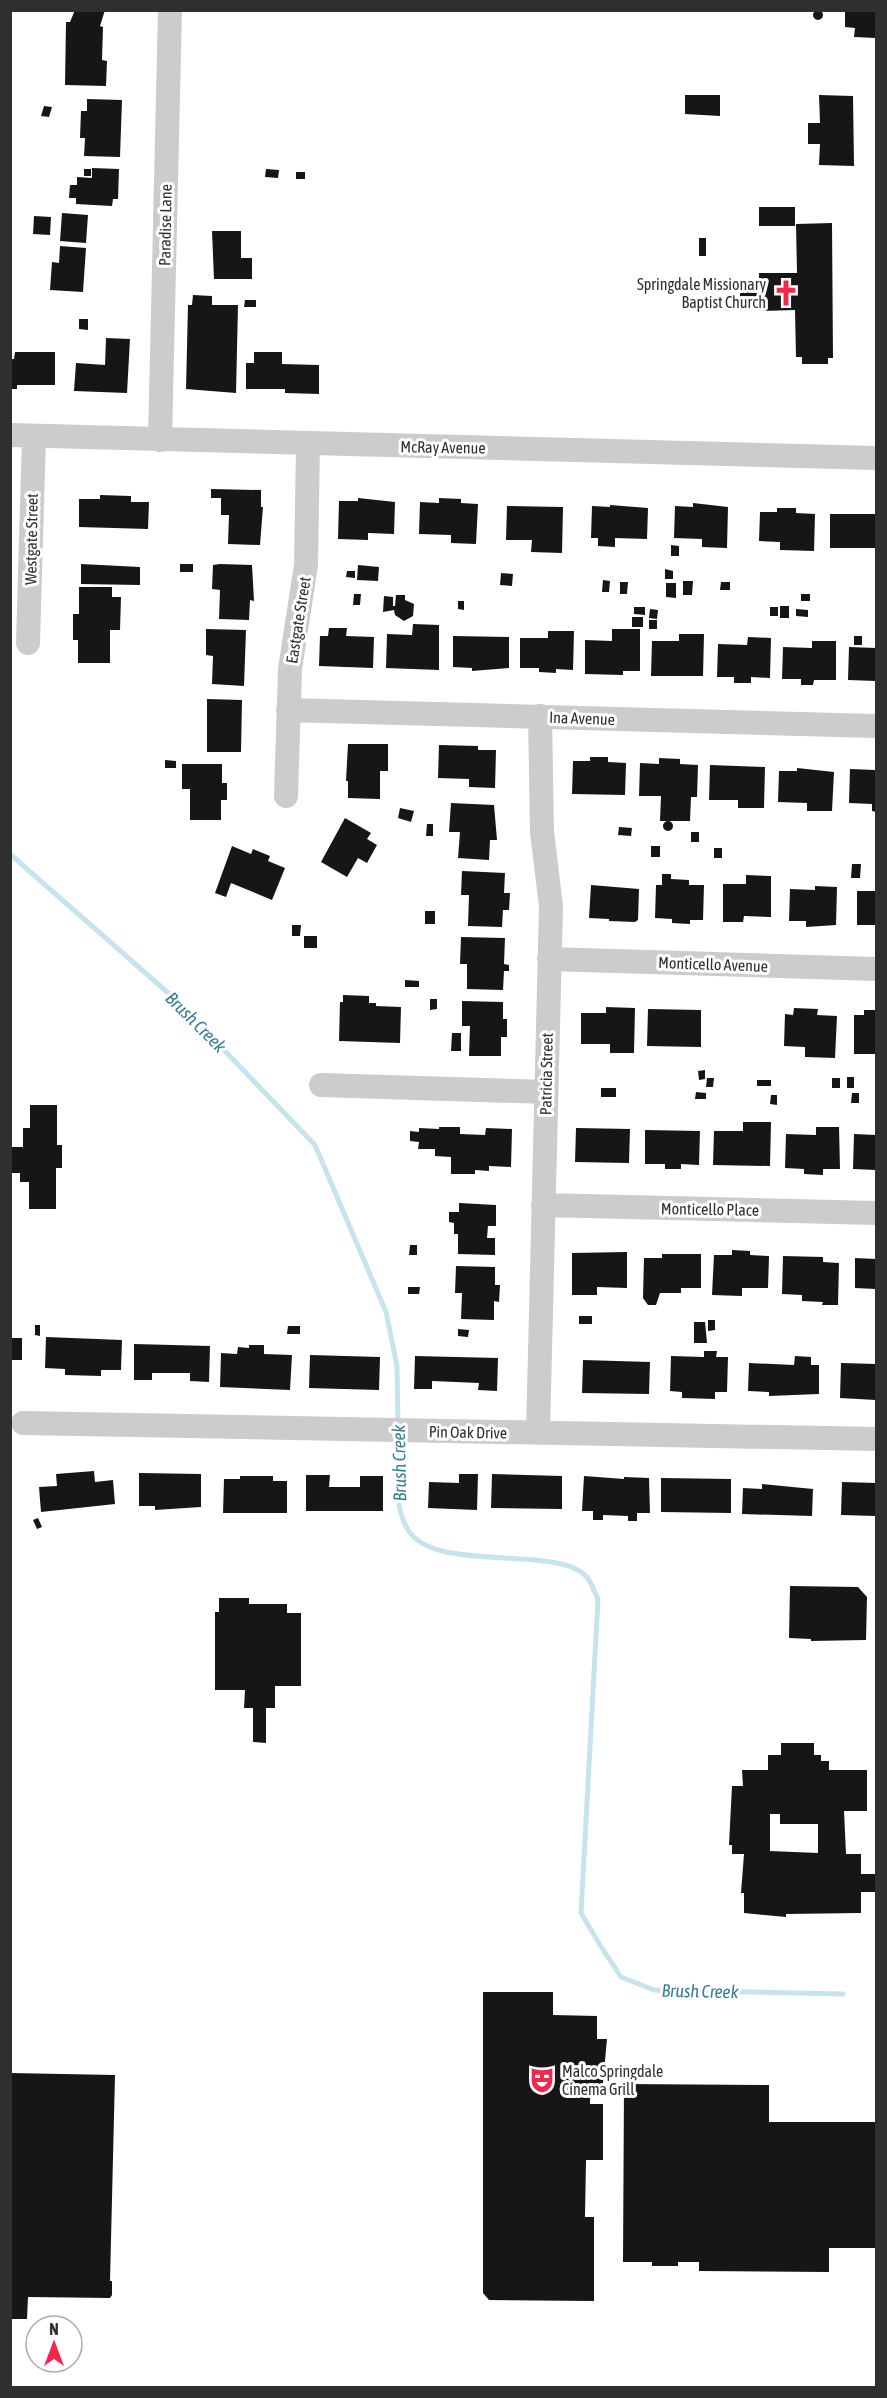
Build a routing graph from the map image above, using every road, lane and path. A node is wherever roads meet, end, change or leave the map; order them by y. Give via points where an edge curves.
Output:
1 (170, 10) edge
2 (22, 436) edge
3 (160, 440) junction
4 (308, 444) junction
5 (876, 458) edge
6 (28, 643) dead end
7 (288, 710) junction
8 (540, 716) junction
9 (876, 726) edge
10 (286, 796) dead end
11 (549, 959) junction
12 (876, 969) edge
13 (321, 1085) dead end
14 (546, 1092) junction
15 (543, 1205) junction
16 (876, 1213) edge
17 (23, 1423) dead end
18 (538, 1433) junction
19 (876, 1439) edge

1 - 3 street, Paradise Lane
2 - 3 street, McRay Avenue
2 - 6 street, Westgate Street
3 - 4 street, McRay Avenue
4 - 5 street, McRay Avenue
4 - 7 street, Eastgate Street via 306,566 293,637
7 - 8 street, Ina Avenue
7 - 10 street, Eastgate Street
8 - 9 street, Ina Avenue
8 - 11 street, Patricia Street via 542,832 551,906
11 - 12 street, Monticello Avenue
11 - 14 street, Patricia Street
13 - 14 street
14 - 15 street, Patricia Street
15 - 16 street, Monticello Place
15 - 18 street, Patricia Street
17 - 18 street, Pin Oak Drive
18 - 19 street, Pin Oak Drive

